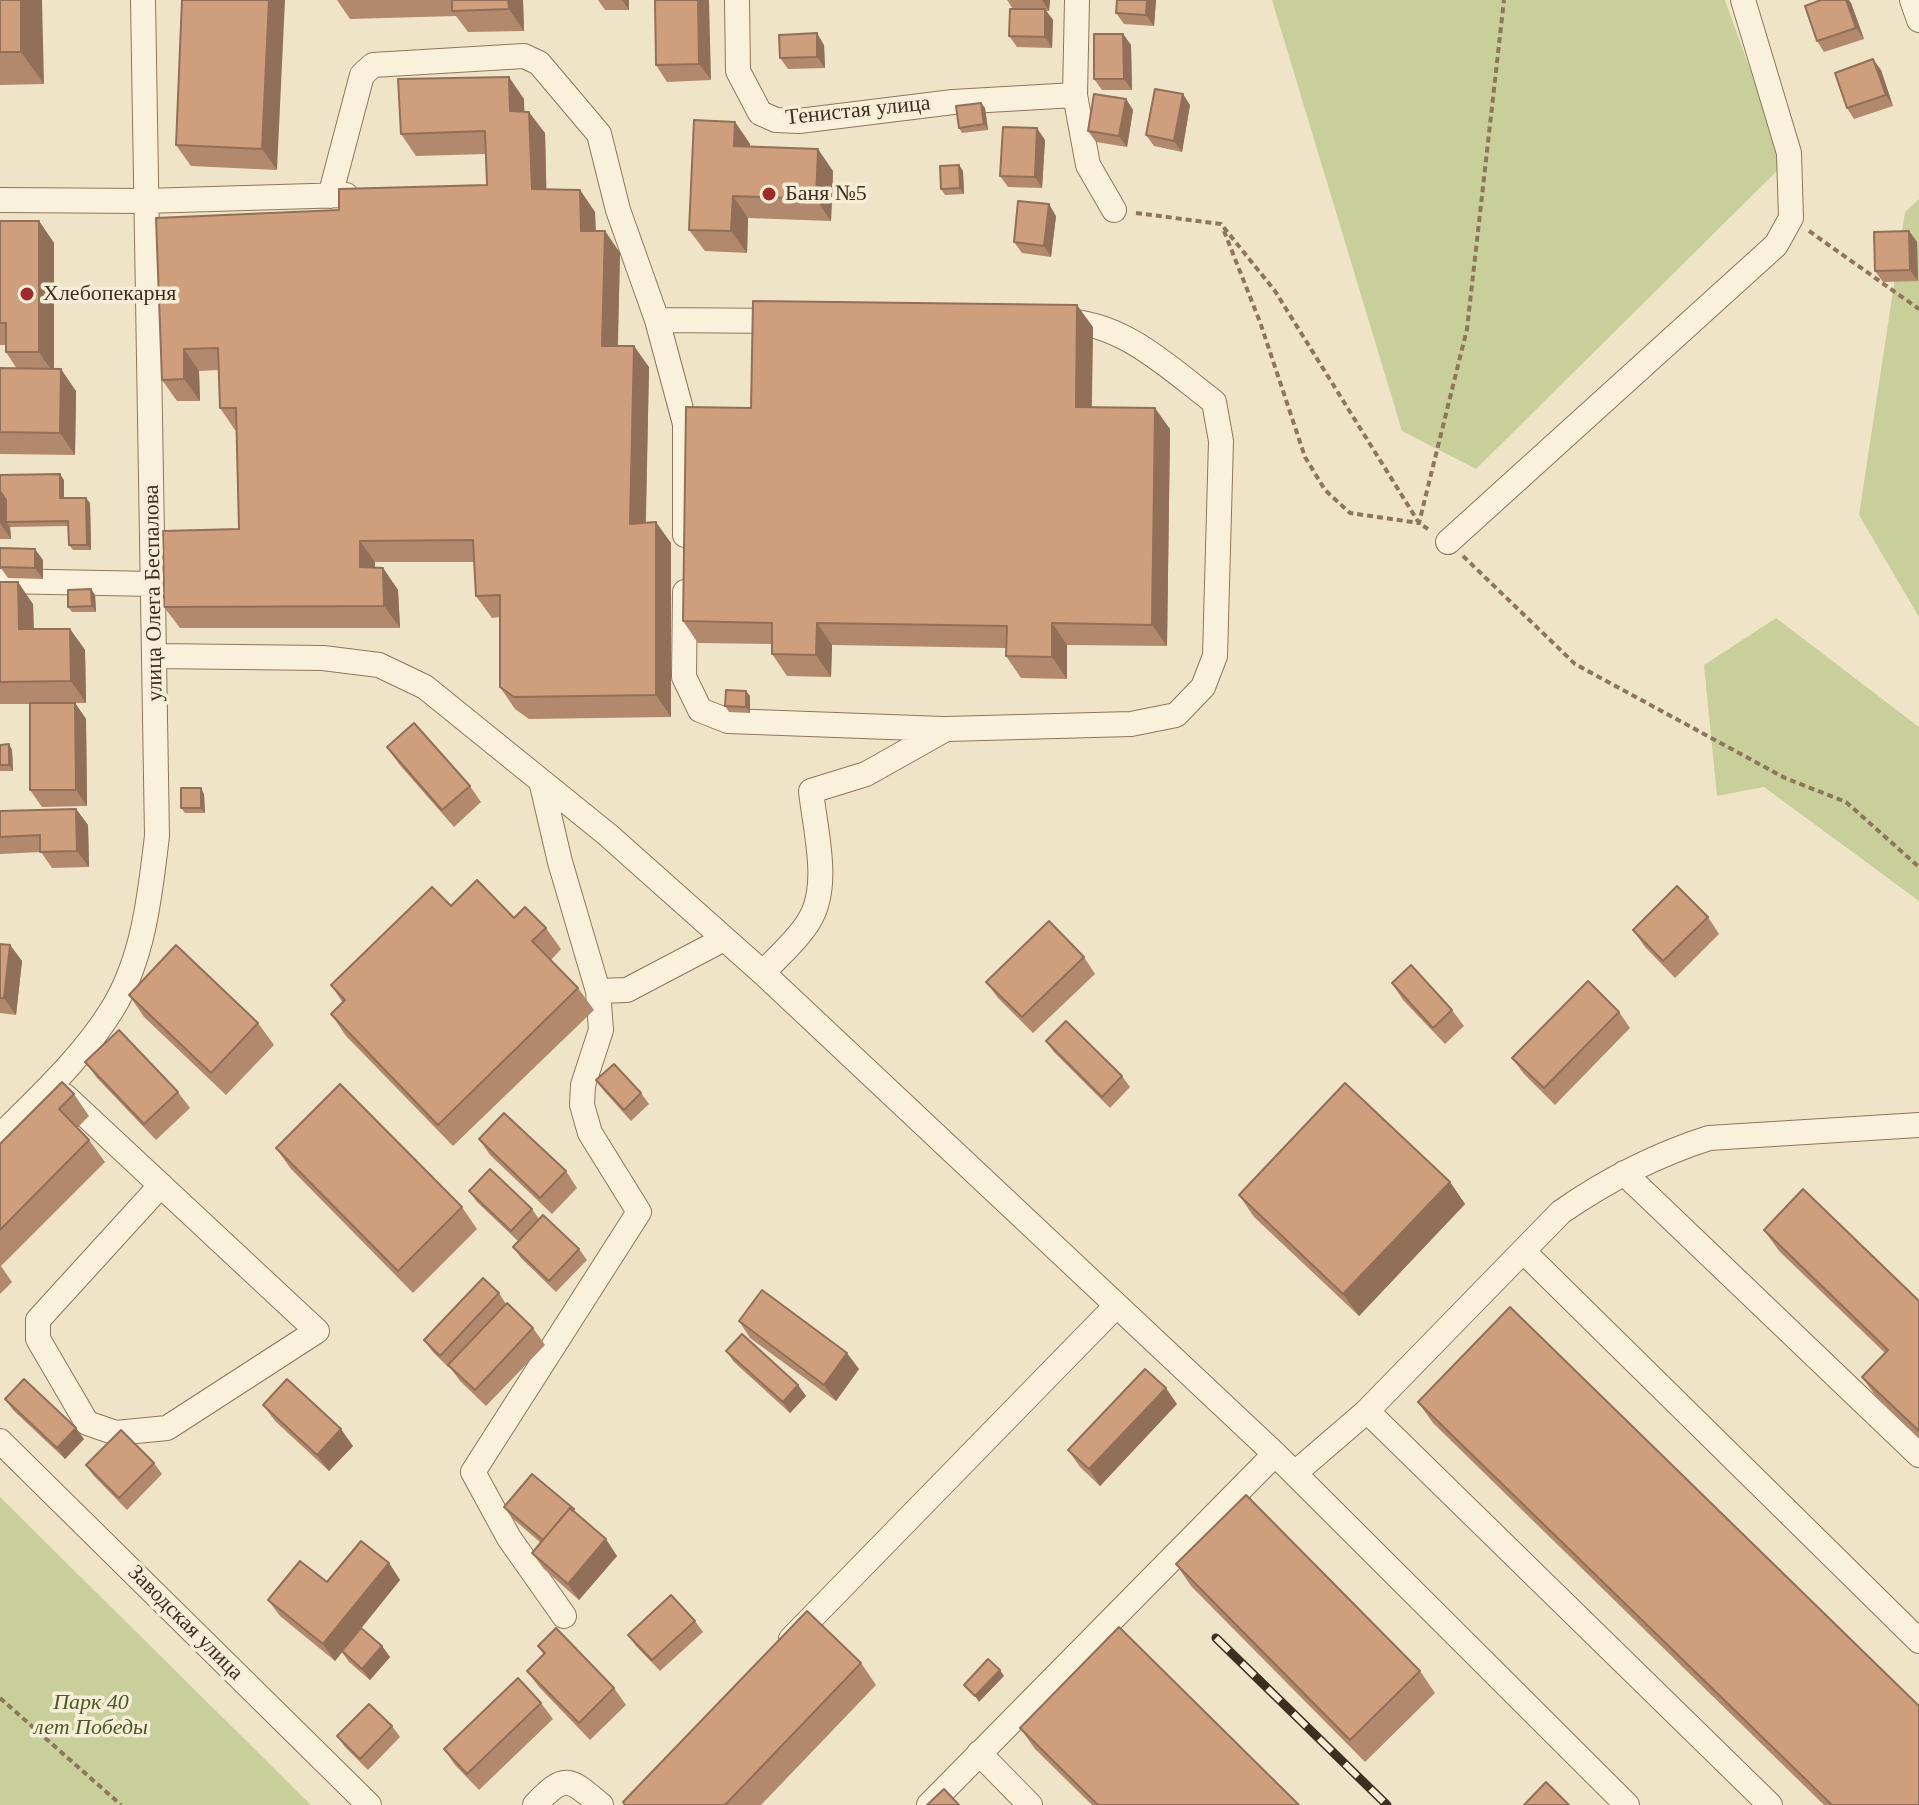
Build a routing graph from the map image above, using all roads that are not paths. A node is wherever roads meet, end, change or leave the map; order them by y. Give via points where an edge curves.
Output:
1 (143, 0) edge
2 (737, 0) edge
3 (1077, 0) edge
4 (1743, 0) edge
5 (1912, 0) edge
6 (1919, 20) edge
7 (1075, 95) junction
8 (373, 194) edge
9 (330, 196) junction
10 (0, 200) edge
11 (145, 201) junction
12 (1114, 210) road end
13 (657, 320) junction
14 (813, 321) edge
15 (1032, 321) edge
16 (1448, 542) road end
17 (0, 581) edge
18 (154, 584) junction
19 (155, 656) junction
20 (946, 729) junction
21 (542, 785) junction
22 (724, 939) junction
23 (763, 973) junction
24 (598, 991) junction
25 (52, 1084) junction
26 (1919, 1125) edge
27 (0, 1136) edge
28 (1624, 1173) junction
29 (161, 1185) junction
30 (1523, 1251) junction
31 (1116, 1306) junction
32 (1367, 1411) junction
33 (0, 1441) edge
34 (1275, 1454) junction
35 (1919, 1455) edge
36 (1295, 1473) junction
37 (564, 1616) dead end
38 (1919, 1641) edge
39 (772, 1659) edge
40 (979, 1753) junction
41 (369, 1805) edge
42 (535, 1805) edge
43 (601, 1805) edge
44 (929, 1805) edge
45 (1030, 1805) edge
46 (1627, 1805) edge
47 (1770, 1805) edge

1 - 11 street, улица Олега Беспалова
2 - 7 street, Тенистая улица via 738,71 760,113 776,120
3 - 7 street
4 - 16 street via 1789,153 1791,218 1776,245
5 - 6 street
7 - 12 street via 1088,165
8 - 9 street
9 - 11 street
9 - 13 street via 362,75 373,65 524,56 539,63 599,134 618,210
10 - 11 street
11 - 18 street, улица Олега Беспалова
13 - 14 street
13 - 20 street via 685,424 684,677 700,710 728,721
15 - 20 street via 1079,321 1129,337 1214,402 1221,441 1215,656 1203,687 1176,715 1131,724
17 - 18 street
18 - 19 street, улица Олега Беспалова
19 - 21 street via 323,658 379,665 425,687
19 - 25 street, улица Олега Беспалова via 157,836 149,905 132,967 114,1007
20 - 23 street via 866,774 811,791 817,902 809,922
21 - 22 street via 608,835
21 - 24 street
22 - 23 street
22 - 24 street via 627,990
23 - 31 street
24 - 37 street via 601,1030 582,1105 590,1133 639,1212 473,1472 509,1538
25 - 27 street, улица Олега Беспалова
25 - 29 street
26 - 28 street via 1709,1138
28 - 30 street via 1561,1212
28 - 35 street
29 - 29 street via 317,1331 167,1428 116,1433 87,1423 38,1339 38,1320
30 - 32 street
30 - 38 street
31 - 34 street
31 - 39 street
32 - 36 street
32 - 47 street
33 - 41 street, Заводская улица
34 - 36 street
34 - 40 street
36 - 46 street
40 - 44 street
40 - 45 street
42 - 43 street via 565,1781

